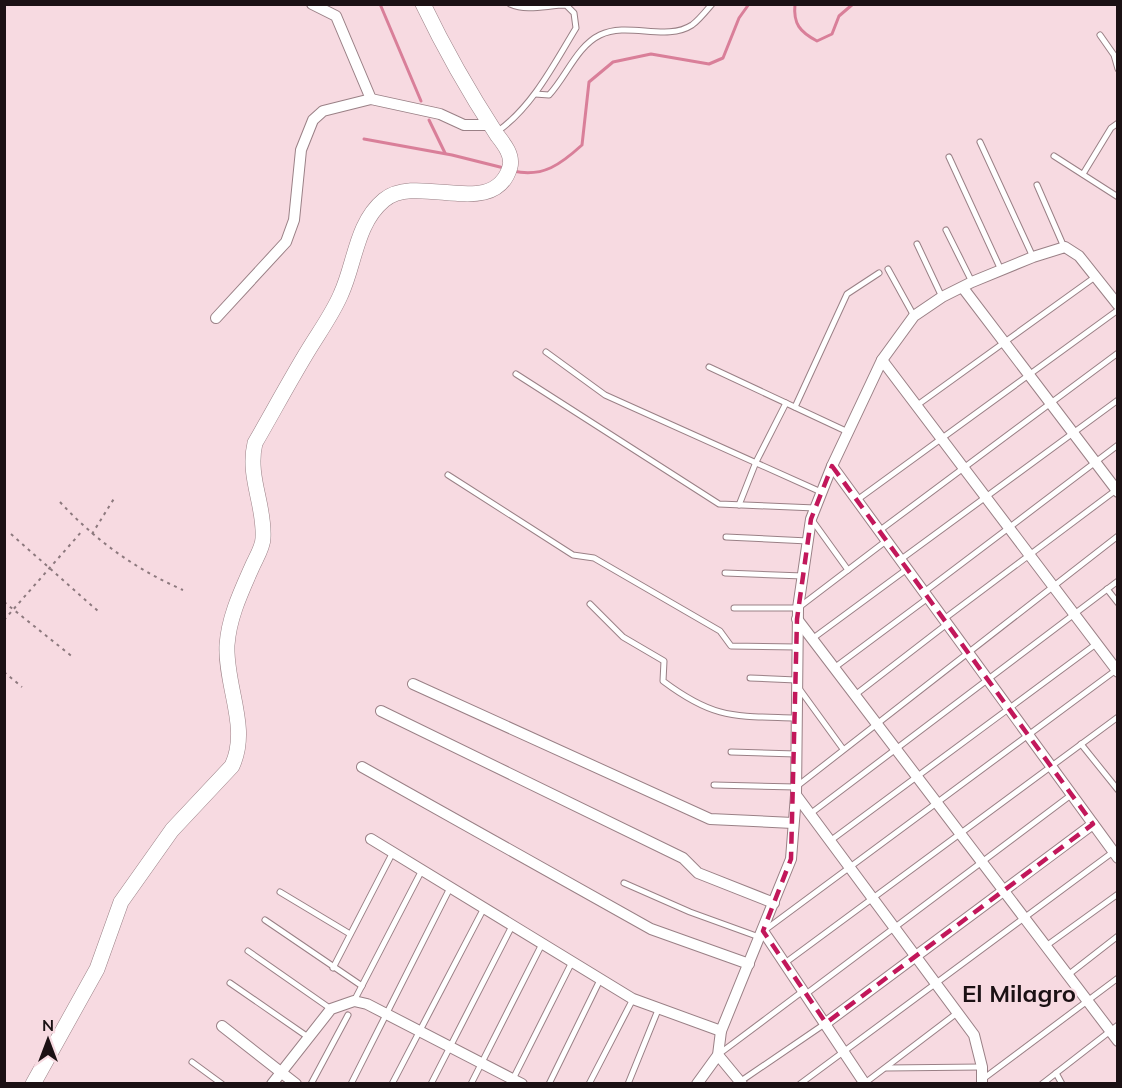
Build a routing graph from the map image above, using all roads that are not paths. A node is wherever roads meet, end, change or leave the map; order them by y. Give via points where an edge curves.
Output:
1 (312, 4) edge
2 (423, 4) edge
3 (510, 4) edge
4 (712, 4) edge
5 (1100, 35) dead end
6 (1118, 69) edge
7 (535, 94) junction
8 (371, 99) junction
9 (1118, 123) edge
10 (493, 129) junction
11 (980, 142) dead end
12 (1054, 156) dead end
13 (949, 157) dead end
14 (1083, 174) junction
15 (1037, 185) dead end
16 (1118, 197) edge
17 (946, 230) dead end
18 (916, 244) dead end
19 (1065, 247) junction
20 (1033, 257) junction
21 (888, 269) dead end
22 (1001, 270) junction
23 (879, 273) dead end
24 (1096, 277) junction
25 (967, 285) junction
26 (1114, 294) edge
27 (942, 297) junction
28 (1118, 305) edge
29 (1118, 310) edge
30 (914, 316) junction
31 (216, 318) dead end
32 (1004, 342) junction
33 (546, 351) dead end
34 (1118, 353) edge
35 (882, 360) junction
36 (709, 366) dead end
37 (516, 374) dead end
38 (1029, 375) junction
39 (1118, 400) edge
40 (786, 403) junction
41 (1050, 404) junction
42 (916, 406) junction
43 (795, 407) junction
44 (848, 432) junction
45 (1073, 433) junction
46 (941, 439) junction
47 (1118, 445) edge
48 (756, 462) junction
49 (1095, 462) junction
50 (832, 466) junction
51 (964, 468) junction
52 (448, 475) dead end
53 (1117, 490) edge
54 (821, 492) junction
55 (985, 497) junction
56 (857, 500) junction
57 (739, 505) junction
58 (815, 508) junction
59 (811, 519) junction
60 (1008, 527) junction
61 (879, 531) junction
62 (726, 537) dead end
63 (1118, 537) edge
64 (808, 541) junction
65 (886, 541) junction
66 (1029, 555) junction
67 (903, 564) junction
68 (848, 570) junction
69 (724, 573) dead end
70 (803, 576) junction
71 (1118, 581) edge
72 (1052, 585) junction
73 (1107, 589) junction
74 (926, 595) junction
75 (1118, 603) edge
76 (590, 604) dead end
77 (734, 608) dead end
78 (797, 613) junction
79 (1074, 614) junction
80 (945, 622) junction
81 (812, 639) junction
82 (1096, 644) junction
83 (797, 647) junction
84 (967, 654) junction
85 (834, 668) junction
86 (1117, 671) edge
87 (750, 678) dead end
88 (988, 680) junction
89 (796, 683) junction
90 (413, 684) dead end
91 (855, 695) junction
92 (1009, 708) junction
93 (381, 711) dead end
94 (1118, 717) edge
95 (796, 718) junction
96 (877, 723) junction
97 (1028, 735) junction
98 (1081, 744) junction
99 (843, 749) junction
100 (896, 749) junction
101 (731, 752) dead end
102 (796, 754) junction
103 (1051, 766) junction
104 (362, 767) dead end
105 (916, 776) junction
106 (714, 785) dead end
107 (1118, 790) edge
108 (796, 791) junction
109 (1071, 795) junction
110 (937, 803) junction
111 (810, 814) junction
112 (793, 823) junction
113 (1093, 824) junction
114 (960, 833) junction
115 (371, 839) dead end
116 (830, 841) junction
117 (393, 852) junction
118 (1115, 855) edge
119 (982, 862) junction
120 (849, 867) junction
121 (422, 870) junction
122 (624, 883) dead end
123 (450, 888) junction
124 (1004, 891) junction
125 (280, 892) dead end
126 (1118, 894) edge
127 (872, 898) junction
128 (774, 903) junction
129 (483, 908) junction
130 (1024, 918) junction
131 (265, 920) dead end
132 (512, 926) junction
133 (894, 928) junction
134 (350, 934) junction
135 (762, 934) junction
136 (1118, 936) edge
137 (542, 944) junction
138 (1046, 946) junction
139 (248, 951) dead end
140 (914, 956) junction
141 (572, 962) junction
142 (785, 963) junction
143 (749, 964) junction
144 (333, 968) junction
145 (1068, 975) junction
146 (1118, 978) edge
147 (600, 980) junction
148 (230, 983) dead end
149 (935, 985) junction
150 (362, 986) junction
151 (805, 993) junction
152 (633, 999) junction
153 (354, 1001) junction
154 (1088, 1002) junction
155 (331, 1009) junction
156 (658, 1010) junction
157 (957, 1013) junction
158 (386, 1014) junction
159 (348, 1015) dead end
160 (826, 1023) junction
161 (222, 1026) dead end
162 (1114, 1028) edge
163 (420, 1031) junction
164 (721, 1031) junction
165 (309, 1038) junction
166 (1118, 1041) edge
167 (450, 1047) junction
168 (845, 1051) junction
169 (718, 1054) junction
170 (192, 1062) dead end
171 (481, 1063) junction
172 (982, 1067) junction
173 (884, 1068) junction
174 (281, 1072) junction
175 (1056, 1073) junction
176 (982, 1081) edge
177 (516, 1082) edge
178 (742, 1082) edge
179 (33, 1083) edge
180 (222, 1083) edge
181 (272, 1083) edge
182 (296, 1083) edge
183 (311, 1083) edge
184 (351, 1083) edge
185 (392, 1083) edge
186 (431, 1083) edge
187 (471, 1083) edge
188 (549, 1083) edge
189 (589, 1083) edge
190 (628, 1083) edge
191 (697, 1083) edge
192 (800, 1083) edge
193 (865, 1083) edge
194 (1042, 1083) edge
195 (1062, 1083) edge

1 - 8 street via 336,16
2 - 10 main road via 452,64
3 - 7 lane via 526,9 567,6 574,13 576,28
4 - 7 lane via 692,25 675,31 616,31 601,35 588,44 549,95
5 - 6 lane via 1114,55
7 - 10 lane via 513,119
8 - 10 street via 440,114 464,125
8 - 31 street via 333,107 313,120 301,150 294,219 286,242
9 - 14 lane
10 - 179 main road via 509,153 510,165 504,181 491,190 465,195 401,191 384,199 371,215 342,294 255,443 252,477 262,516 263,541 236,606 227,644 228,674 238,717 238,753 232,766 172,830 121,902 97,969
11 - 20 lane
12 - 14 lane
13 - 22 lane
14 - 16 lane
15 - 19 lane
17 - 25 lane
18 - 27 lane
19 - 20 street
19 - 24 street via 1079,256
20 - 22 street
21 - 30 lane
22 - 25 street
23 - 43 lane via 847,294
24 - 26 street
24 - 32 lane
25 - 27 street
25 - 32 street
26 - 28 street
27 - 30 street
29 - 38 lane
30 - 35 street
32 - 38 street
32 - 42 lane
33 - 48 lane via 605,395
34 - 41 lane
35 - 42 street
35 - 44 street
36 - 40 lane
37 - 57 lane via 719,504
38 - 41 street
38 - 46 lane
39 - 45 lane
40 - 43 lane
40 - 48 lane
41 - 45 street
41 - 51 lane
42 - 46 street
43 - 44 lane
44 - 50 street
45 - 49 street
45 - 55 lane
46 - 51 street
46 - 56 lane
47 - 49 lane
48 - 54 lane
48 - 57 lane
49 - 53 street
49 - 60 lane
50 - 54 street
50 - 56 street
51 - 55 street
51 - 61 lane
52 - 83 lane via 573,555 594,558 720,631 731,646
53 - 66 lane
54 - 58 street
55 - 60 street
55 - 67 lane
56 - 61 street
57 - 58 lane
58 - 59 street
59 - 64 street
59 - 68 lane
60 - 66 street
60 - 74 lane
61 - 65 street
62 - 64 lane
63 - 72 lane
64 - 70 street
65 - 67 street
65 - 68 lane
66 - 72 street
66 - 80 lane
67 - 74 street
67 - 81 lane
68 - 78 lane
69 - 70 lane
70 - 78 street
71 - 73 lane
72 - 79 street
72 - 84 lane
73 - 75 lane
73 - 79 lane
74 - 80 street
74 - 85 lane
76 - 95 lane via 623,637 664,661 663,681 691,702 725,716
77 - 78 lane
78 - 81 street
78 - 83 street
79 - 82 street
79 - 88 lane
80 - 84 street
80 - 91 lane
81 - 85 street
82 - 86 street
82 - 92 lane
83 - 89 street
84 - 88 street
84 - 96 lane
85 - 91 street
86 - 97 lane
87 - 89 lane
88 - 92 street
88 - 100 lane
89 - 95 street
89 - 99 lane
90 - 112 street via 710,819
91 - 96 street
92 - 97 street
92 - 105 lane
93 - 128 street via 683,858 698,873
94 - 98 lane
95 - 102 street
96 - 99 lane
96 - 100 street
97 - 103 street
97 - 110 lane
98 - 103 lane
98 - 107 lane
99 - 108 lane
100 - 105 street
100 - 111 lane
101 - 102 lane
102 - 108 street
103 - 109 street
103 - 114 lane
104 - 143 street via 651,928
105 - 110 street
105 - 116 lane
106 - 108 lane
108 - 111 street
108 - 112 street
109 - 113 street
109 - 119 lane
110 - 114 street
110 - 120 lane
111 - 116 street
112 - 128 street via 791,859
113 - 118 street
113 - 124 street
114 - 119 street
114 - 127 lane
115 - 117 street
116 - 120 street
117 - 121 street
117 - 134 lane
118 - 130 lane
119 - 124 street
119 - 133 lane
120 - 127 street
120 - 135 lane
121 - 123 street
121 - 150 lane
122 - 135 lane via 690,912
123 - 129 street
123 - 158 lane
124 - 130 street
124 - 140 street
125 - 134 lane
126 - 138 lane
127 - 133 street
127 - 142 lane
128 - 135 street
129 - 132 street
129 - 163 lane
130 - 138 street
130 - 149 lane
131 - 144 lane
132 - 137 street
132 - 167 lane
133 - 140 street
133 - 151 lane
134 - 144 lane
135 - 142 street
135 - 143 street
136 - 145 lane
137 - 141 street
137 - 171 lane
138 - 145 street
139 - 155 lane
140 - 149 street
140 - 160 street
141 - 147 street
141 - 177 lane
142 - 151 street
143 - 164 street
144 - 150 lane
145 - 154 street
146 - 154 lane
147 - 152 street
147 - 188 lane
148 - 165 lane
149 - 157 street
149 - 168 lane
150 - 153 lane
151 - 160 street
151 - 169 lane
152 - 156 street
152 - 189 lane
153 - 155 street
153 - 158 street
154 - 162 street
154 - 176 lane
155 - 165 street
156 - 164 street
156 - 190 lane
157 - 172 street via 974,1035
157 - 173 lane
158 - 163 street
158 - 184 lane
159 - 183 lane
160 - 168 street
160 - 178 lane
161 - 174 street
162 - 166 street
162 - 175 lane
163 - 167 street
163 - 185 lane
164 - 169 street
165 - 174 street
167 - 171 street
167 - 186 lane
168 - 192 lane
168 - 193 street
169 - 178 street
169 - 191 street
170 - 180 lane
171 - 177 street
171 - 187 lane
172 - 173 lane
172 - 176 street
173 - 193 lane
174 - 181 street
174 - 182 street
175 - 194 lane
175 - 195 lane

